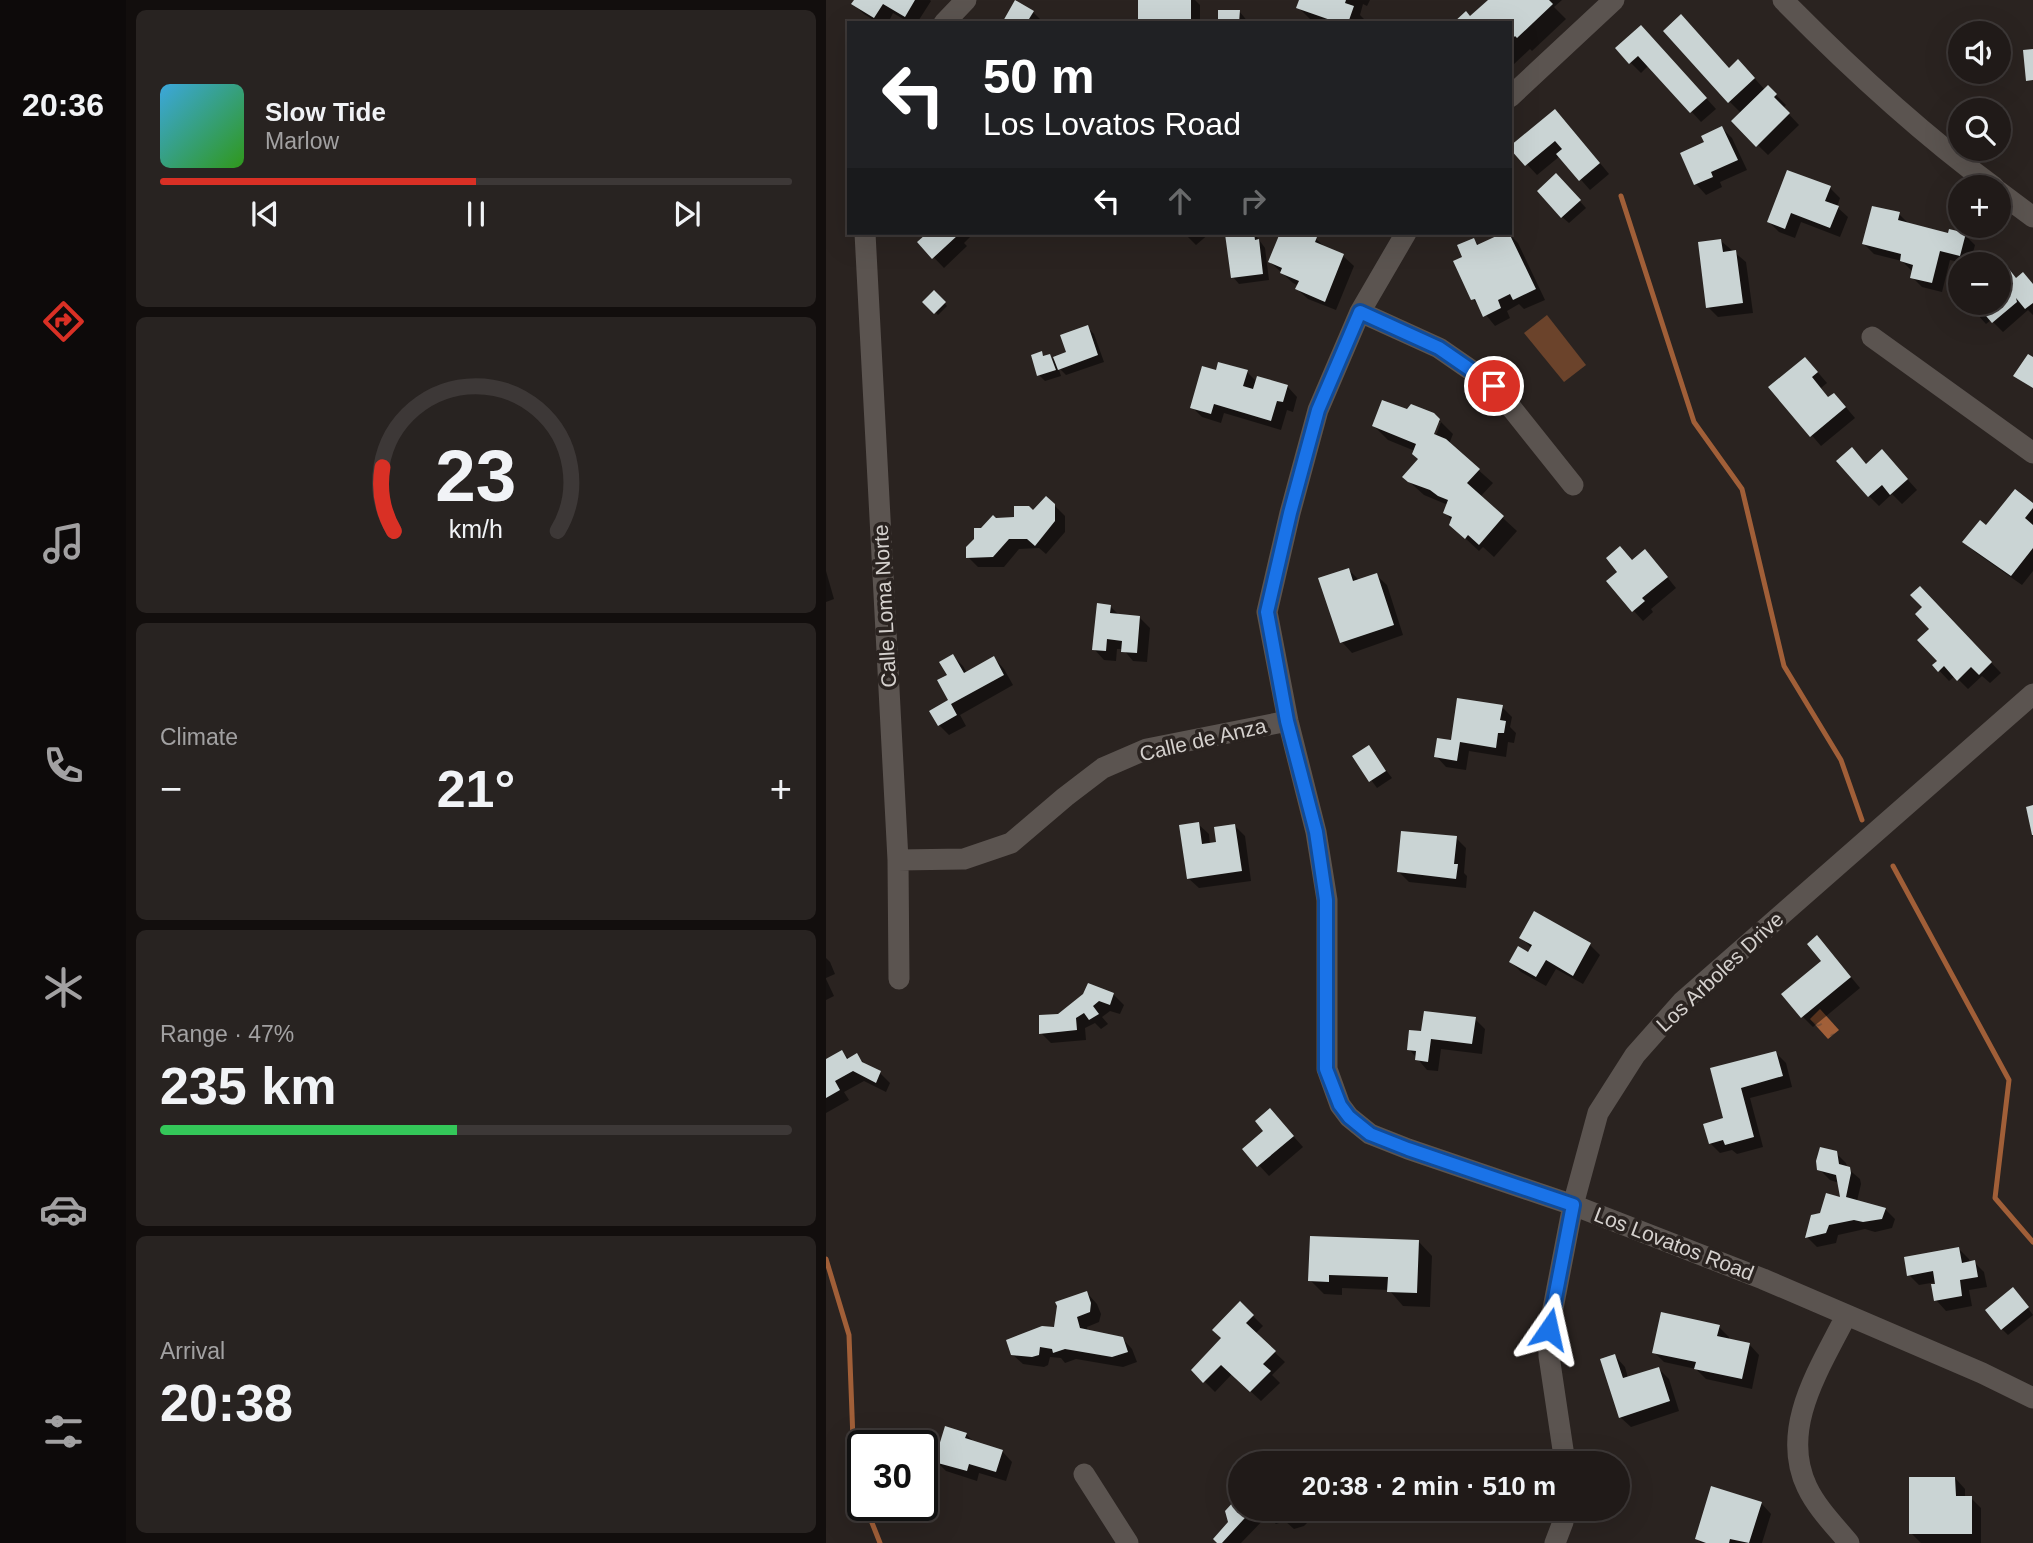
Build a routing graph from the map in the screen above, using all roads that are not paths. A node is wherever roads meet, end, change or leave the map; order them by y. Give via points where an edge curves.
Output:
1 (966, 0) edge
2 (1614, 0) edge
3 (1783, 0) edge
4 (946, 21) edge
5 (1512, 95) edge
6 (1978, 175) edge
7 (2011, 200) edge
8 (2033, 216) edge
9 (864, 235) edge
10 (1405, 235) edge
11 (1360, 312) junction
12 (1872, 337) dead end
13 (2033, 453) edge
14 (1573, 485) dead end
15 (2033, 694) edge
16 (1287, 721) junction
17 (898, 860) junction
18 (899, 979) dead end
19 (1573, 1205) junction
20 (1846, 1316) junction
21 (2033, 1398) edge
22 (1563, 1451) edge
23 (1084, 1474) dead end
24 (1563, 1521) edge
25 (1128, 1543) edge
26 (1555, 1543) edge
27 (1849, 1543) edge

1 - 4 street
2 - 5 street
3 - 6 street via 1832,50
7 - 8 street
9 - 17 street, Calle Loma Norte
10 - 11 street, Los Lovatos Road
11 - 14 street via 1439,348 1494,386
11 - 16 street, Los Lovatos Road via 1318,410 1267,612
12 - 13 street
15 - 19 street, Los Arboles Drive via 1682,1002 1635,1055 1598,1113
16 - 17 street, Calle de Anza via 1147,749 1102,768 1011,843 964,859
16 - 19 street, Los Lovatos Road via 1316,832 1326,900 1326,1069 1340,1105 1370,1134
17 - 18 street, Calle Loma Norte
19 - 20 street, Los Lovatos Road
19 - 22 street, Los Arboles Drive via 1549,1329
20 - 21 street, Los Lovatos Road
20 - 27 street via 1802,1411 1797,1451 1814,1498
23 - 25 street
24 - 26 street

